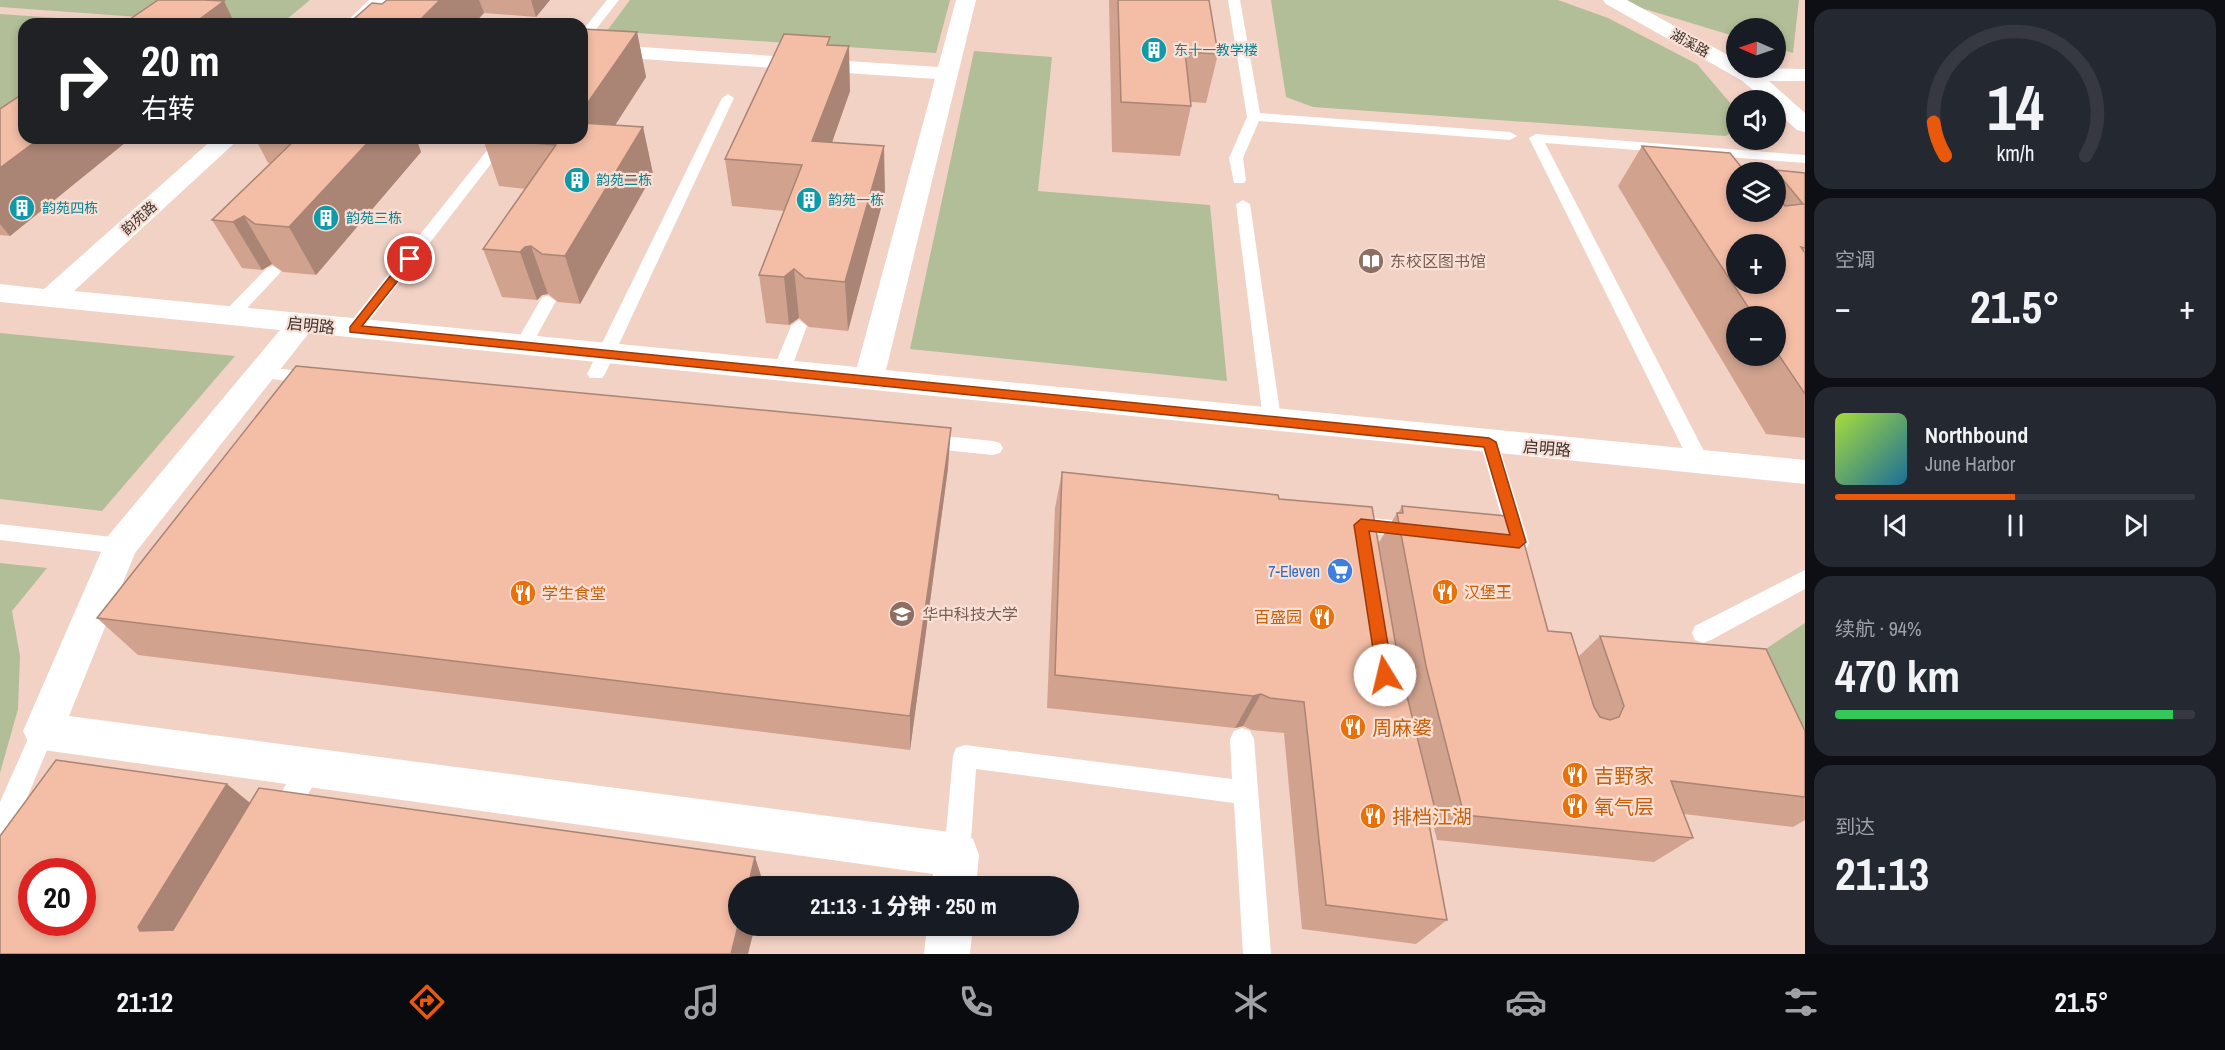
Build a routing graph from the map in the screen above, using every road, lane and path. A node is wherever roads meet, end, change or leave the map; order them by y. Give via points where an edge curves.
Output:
1 (380, 0) edge
2 (613, 0) edge
3 (966, 0) edge
4 (1234, 0) edge
5 (1613, 0) edge
6 (360, 18) edge
7 (588, 31) edge
8 (588, 49) edge
9 (1726, 62) edge
10 (948, 74) junction
11 (1786, 75) edge
12 (1805, 75) edge
13 (1752, 78) edge
14 (728, 98) dead end
15 (1254, 117) junction
16 (1805, 125) edge
17 (1510, 136) dead end
18 (221, 144) edge
19 (499, 144) edge
20 (1694, 150) junction
21 (1805, 159) edge
22 (1706, 167) edge
23 (1239, 180) dead end
24 (1243, 204) dead end
25 (273, 271) edge
26 (0, 293) edge
27 (50, 298) junction
28 (548, 301) dead end
29 (229, 317) junction
30 (300, 324) junction
31 (799, 326) dead end
32 (354, 329) junction
33 (523, 346) junction
34 (601, 365) junction
35 (781, 372) junction
36 (261, 373) junction
37 (329, 380) edge
38 (868, 381) junction
39 (1272, 419) junction
40 (902, 438) edge
41 (1489, 442) junction
42 (993, 448) dead end
43 (1699, 461) junction
44 (1805, 472) edge
45 (0, 532) edge
46 (1429, 532) edge
47 (1497, 540) edge
48 (1519, 542) junction
49 (120, 546) junction
50 (1367, 559) edge
51 (1526, 565) edge
52 (1805, 579) edge
53 (1703, 633) dead end
54 (44, 731) junction
55 (1242, 739) dead end
56 (310, 767) junction
57 (1244, 792) junction
58 (0, 832) edge
59 (271, 835) edge
60 (956, 871) edge
61 (949, 936) edge
62 (947, 954) edge
63 (1257, 954) edge

1 - 6 street
2 - 7 lane
3 - 10 street
4 - 15 lane
5 - 9 street, 湖溪路
8 - 10 street
10 - 38 street
11 - 12 street, 湖溪路
13 - 16 street
14 - 34 lane
15 - 17 lane
15 - 23 lane via 1236,158
18 - 27 street, 韵苑路
19 - 32 lane
20 - 21 lane
20 - 22 lane
20 - 43 lane via 1536,138
24 - 39 lane
25 - 29 lane
26 - 27 street, 启明路
27 - 29 street, 启明路
28 - 33 lane
29 - 30 street, 启明路
30 - 32 street, 启明路
30 - 36 street
31 - 35 lane
32 - 33 street, 启明路
33 - 34 street, 启明路
34 - 35 street, 启明路
35 - 38 street, 启明路
36 - 37 lane
36 - 49 street
38 - 39 street, 启明路
39 - 41 street, 启明路
40 - 42 lane
41 - 43 street, 启明路
41 - 48 lane
43 - 44 street, 启明路
45 - 49 lane
46 - 50 lane via 1361,525
47 - 48 lane
48 - 51 lane
49 - 54 street
52 - 53 lane
54 - 56 street
54 - 58 lane
55 - 57 lane
56 - 59 lane
56 - 60 street
57 - 60 lane via 965,756
57 - 63 lane
61 - 62 street

